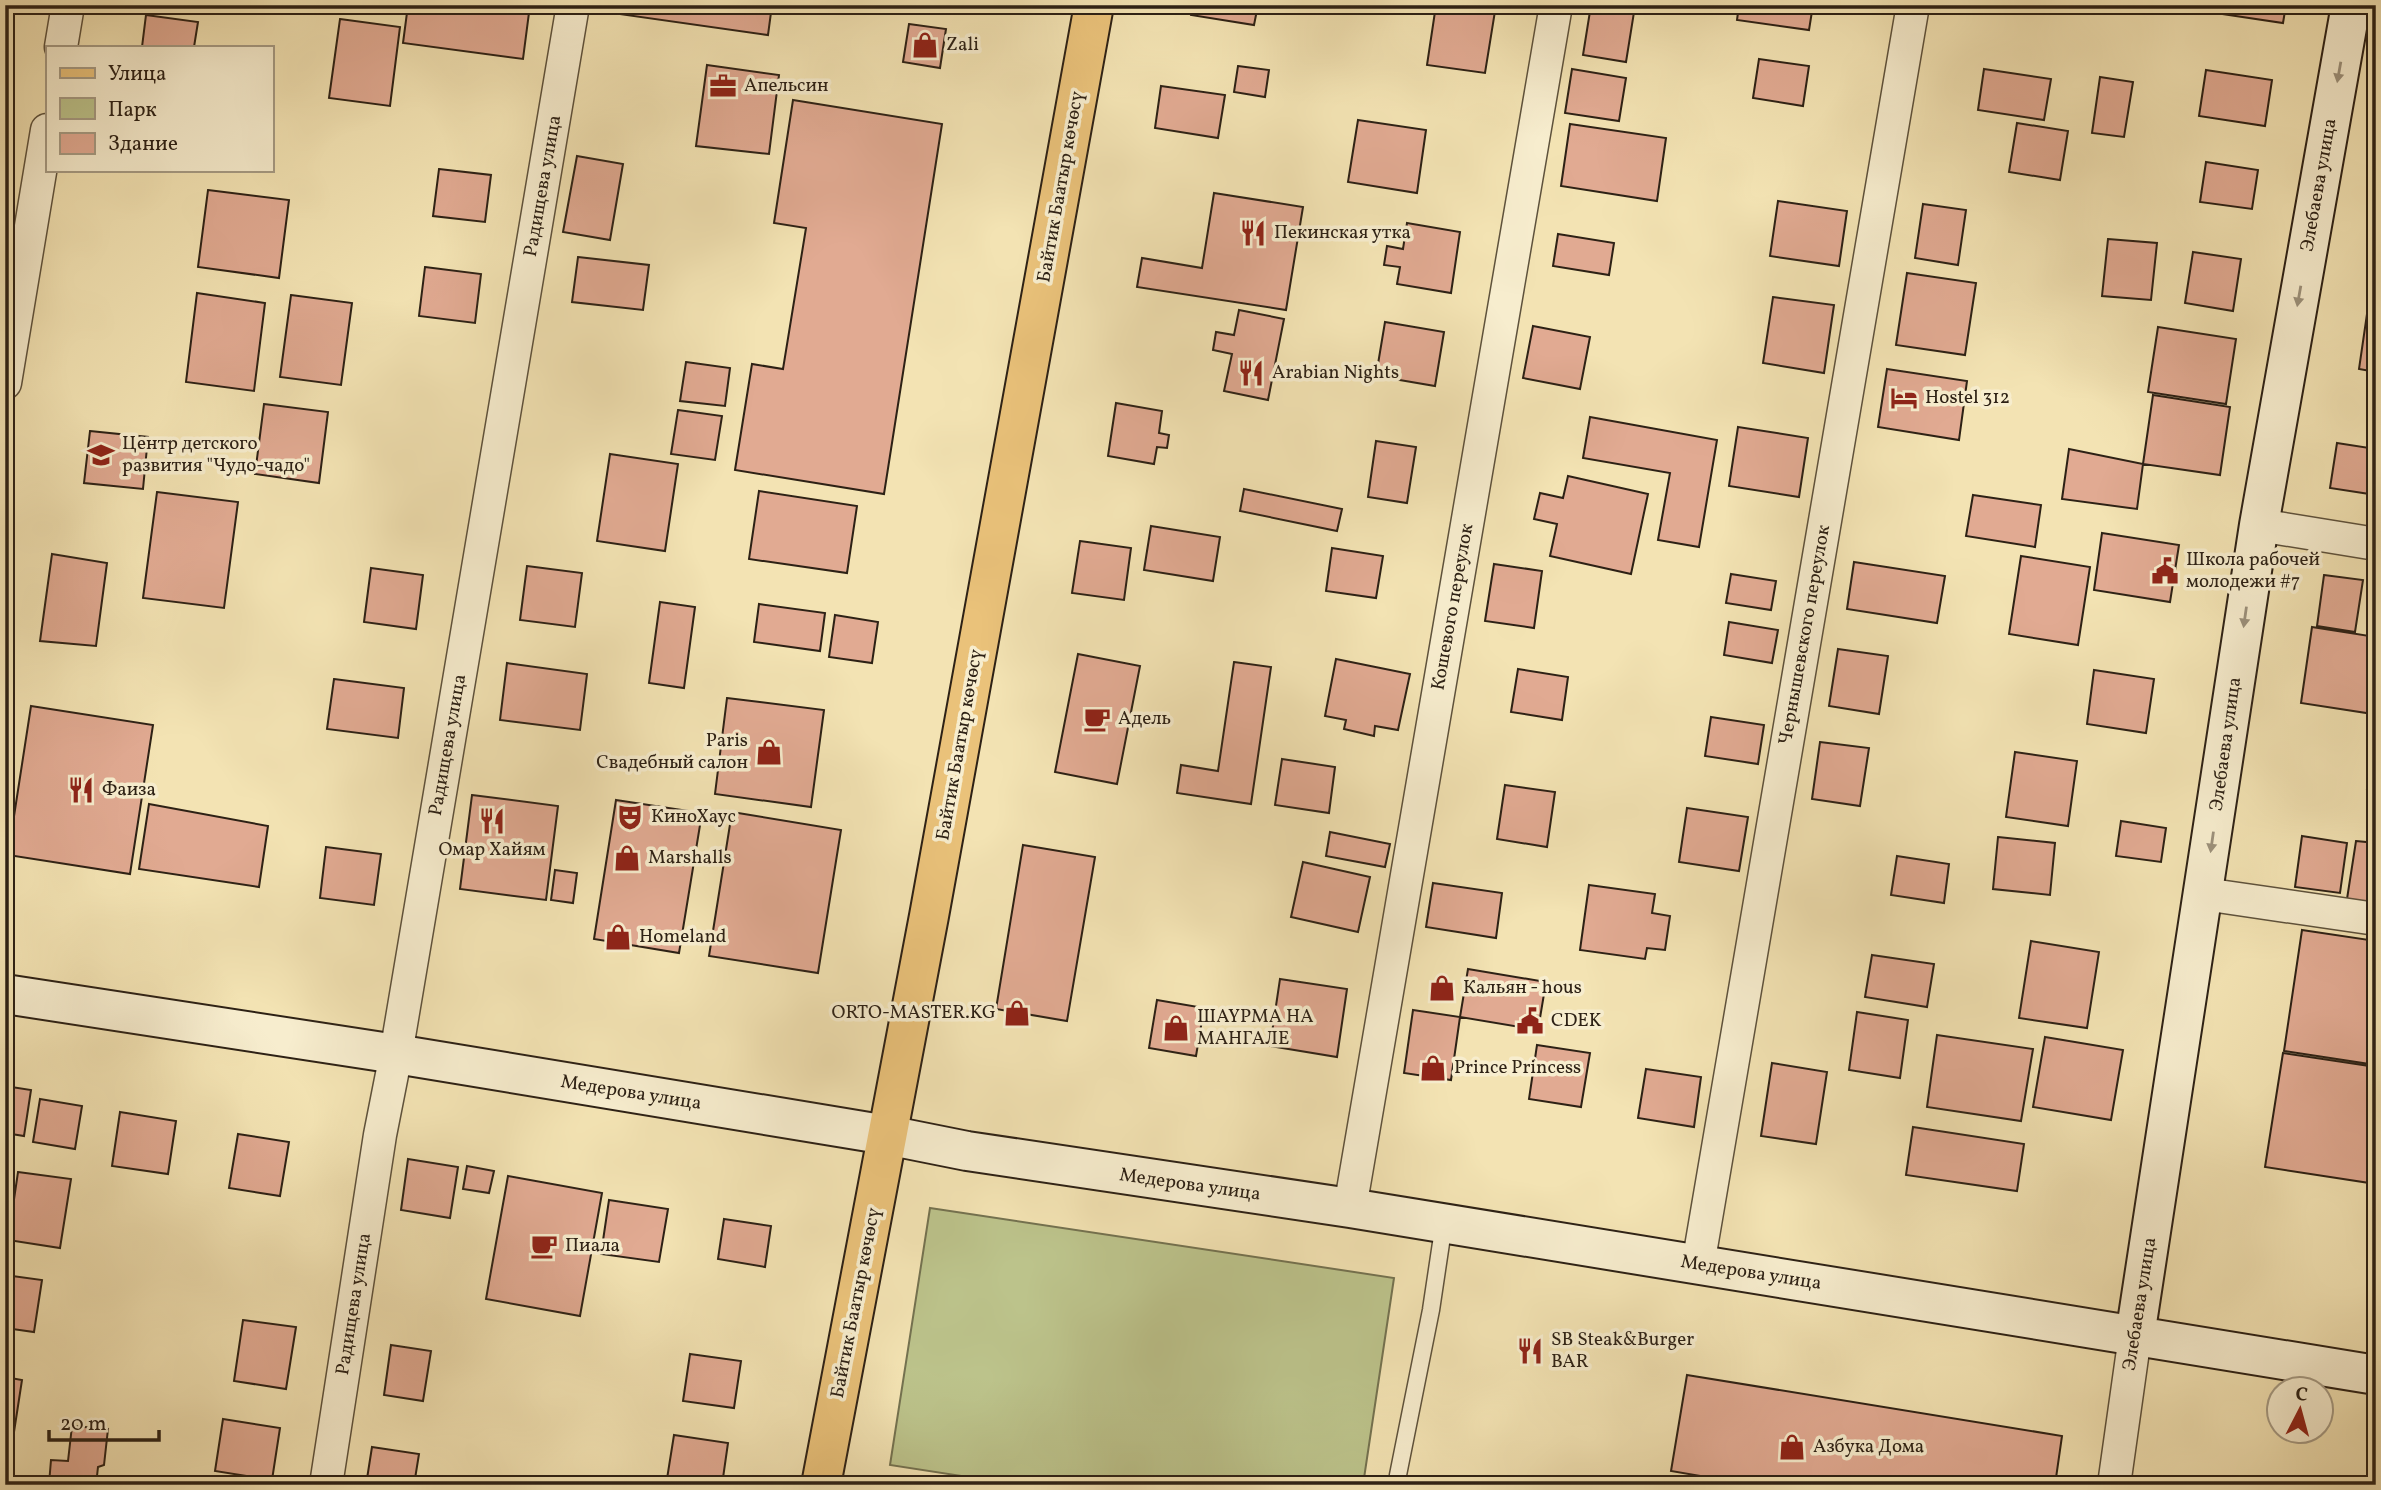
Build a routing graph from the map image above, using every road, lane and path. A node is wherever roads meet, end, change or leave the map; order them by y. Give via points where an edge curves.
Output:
1 (68, 5) edge
2 (573, 5) edge
3 (1094, 5) edge
4 (1556, 5) edge
5 (1913, 5) edge
6 (2351, 5) edge
7 (61, 46) edge
8 (46, 136) edge
9 (5, 383) edge
10 (2259, 525) junction
11 (2376, 544) edge
12 (2204, 894) junction
13 (2376, 919) edge
14 (5, 994) edge
15 (396, 1054) junction
16 (887, 1135) junction
17 (1350, 1208) junction
18 (1444, 1223) junction
19 (1698, 1265) junction
20 (2135, 1336) junction
21 (2376, 1375) edge
22 (1398, 1475) dead end
23 (326, 1485) edge
24 (821, 1485) edge
25 (2114, 1485) edge

1 - 7 street
2 - 15 street, Радищева улица
3 - 16 main road, Байтик Баатыр көчөсү
4 - 17 street, Кошевого переулок
5 - 19 street, Чернышевского переулок
6 -> 10 main road, Элебаева улица
8 - 9 street
10 - 11 street
10 -> 12 main road, Элебаева улица
12 - 13 street
12 - 20 main road, Элебаева улица
14 - 15 main road, Медерова улица
15 - 16 main road, Медерова улица
15 - 23 street, Радищева улица
16 - 17 main road, Медерова улица
16 - 24 main road, Байтик Баатыр көчөсү
17 - 18 main road, Медерова улица
18 - 19 main road, Медерова улица
18 - 22 lane
19 - 20 main road, Медерова улица
20 - 21 main road, Медерова улица
20 - 25 street, Элебаева улица

